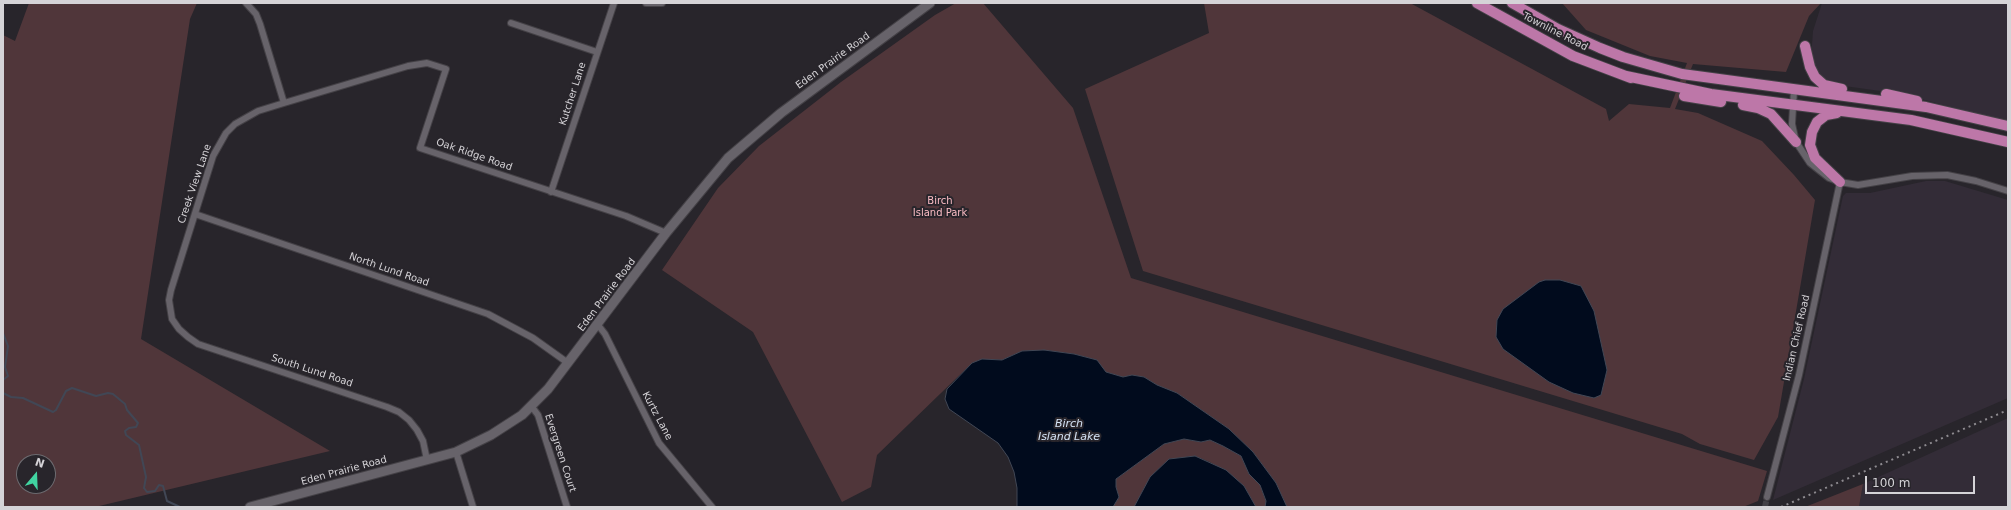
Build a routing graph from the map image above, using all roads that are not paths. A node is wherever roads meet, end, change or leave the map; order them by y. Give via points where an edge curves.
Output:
1 (246, 3) edge
2 (614, 3) edge
3 (646, 3) edge
4 (662, 3) edge
5 (930, 3) edge
6 (1477, 3) edge
7 (1512, 3) edge
8 (1524, 3) edge
9 (511, 23) dead end
10 (1576, 38) junction
11 (1805, 46) dead end
12 (597, 52) junction
13 (1626, 76) junction
14 (1794, 90) junction
15 (284, 103) junction
16 (1792, 105) junction
17 (1857, 113) junction
18 (1957, 113) junction
19 (2008, 126) edge
20 (1796, 142) junction
21 (2008, 142) edge
22 (1840, 182) junction
23 (2008, 191) edge
24 (550, 192) junction
25 (195, 214) junction
26 (666, 233) junction
27 (172, 319) joint
28 (598, 326) junction
29 (568, 363) junction
30 (532, 407) junction
31 (456, 452) junction
32 (427, 460) junction
33 (1767, 497) tunnel mouth
34 (250, 507) edge
35 (473, 507) edge
36 (567, 507) edge
37 (712, 507) edge

1 - 15 street via 256,14 260,24
2 - 12 street, Kutcher Lane
3 - 4 street
5 - 26 main road, Eden Prairie Road via 754,134 728,158
6 - 13 main road, Townline Road via 1573,56
7 - 10 main road
8 - 10 main road via 1574,32
9 - 12 street
10 - 14 main road via 1623,57 1682,74
11 - 18 main road via 1810,67 1815,77 1824,85 1904,97
12 - 24 street, Kutcher Lane
13 - 16 main road via 1710,94
13 - 20 main road via 1670,93 1766,110 1782,124
14 - 16 street
14 - 18 main road
15 - 24 street, Oak Ridge Road via 412,65 427,63 446,69 420,148
15 - 25 street, Creek View Lane via 246,116 226,133 213,156
16 - 17 main road
16 - 20 street via 1792,124
17 - 21 main road via 1926,123
17 - 22 main road via 1826,115 1817,122 1812,132 1810,145 1815,158
18 - 19 main road
20 - 22 street via 1804,157 1815,168
22 - 23 street via 1858,185 1912,176 1947,175
22 - 33 street, Indian Chief Road via 1808,338
24 - 26 street, Oak Ridge Road via 626,216
25 - 27 street, Creek View Lane via 171,290 169,300
25 - 29 street, North Lund Road via 488,314 533,338
26 - 28 main road, Eden Prairie Road
27 - 32 street, South Lund Road via 183,333 198,344 399,412 417,430 423,441
28 - 29 main road, Eden Prairie Road
28 - 37 street, Kurtz Lane via 605,334 659,443
29 - 30 main road, Eden Prairie Road
30 - 31 main road, Eden Prairie Road via 491,435
30 - 36 street, Evergreen Court via 538,415
31 - 32 main road, Eden Prairie Road
31 - 35 street
32 - 34 main road, Eden Prairie Road

